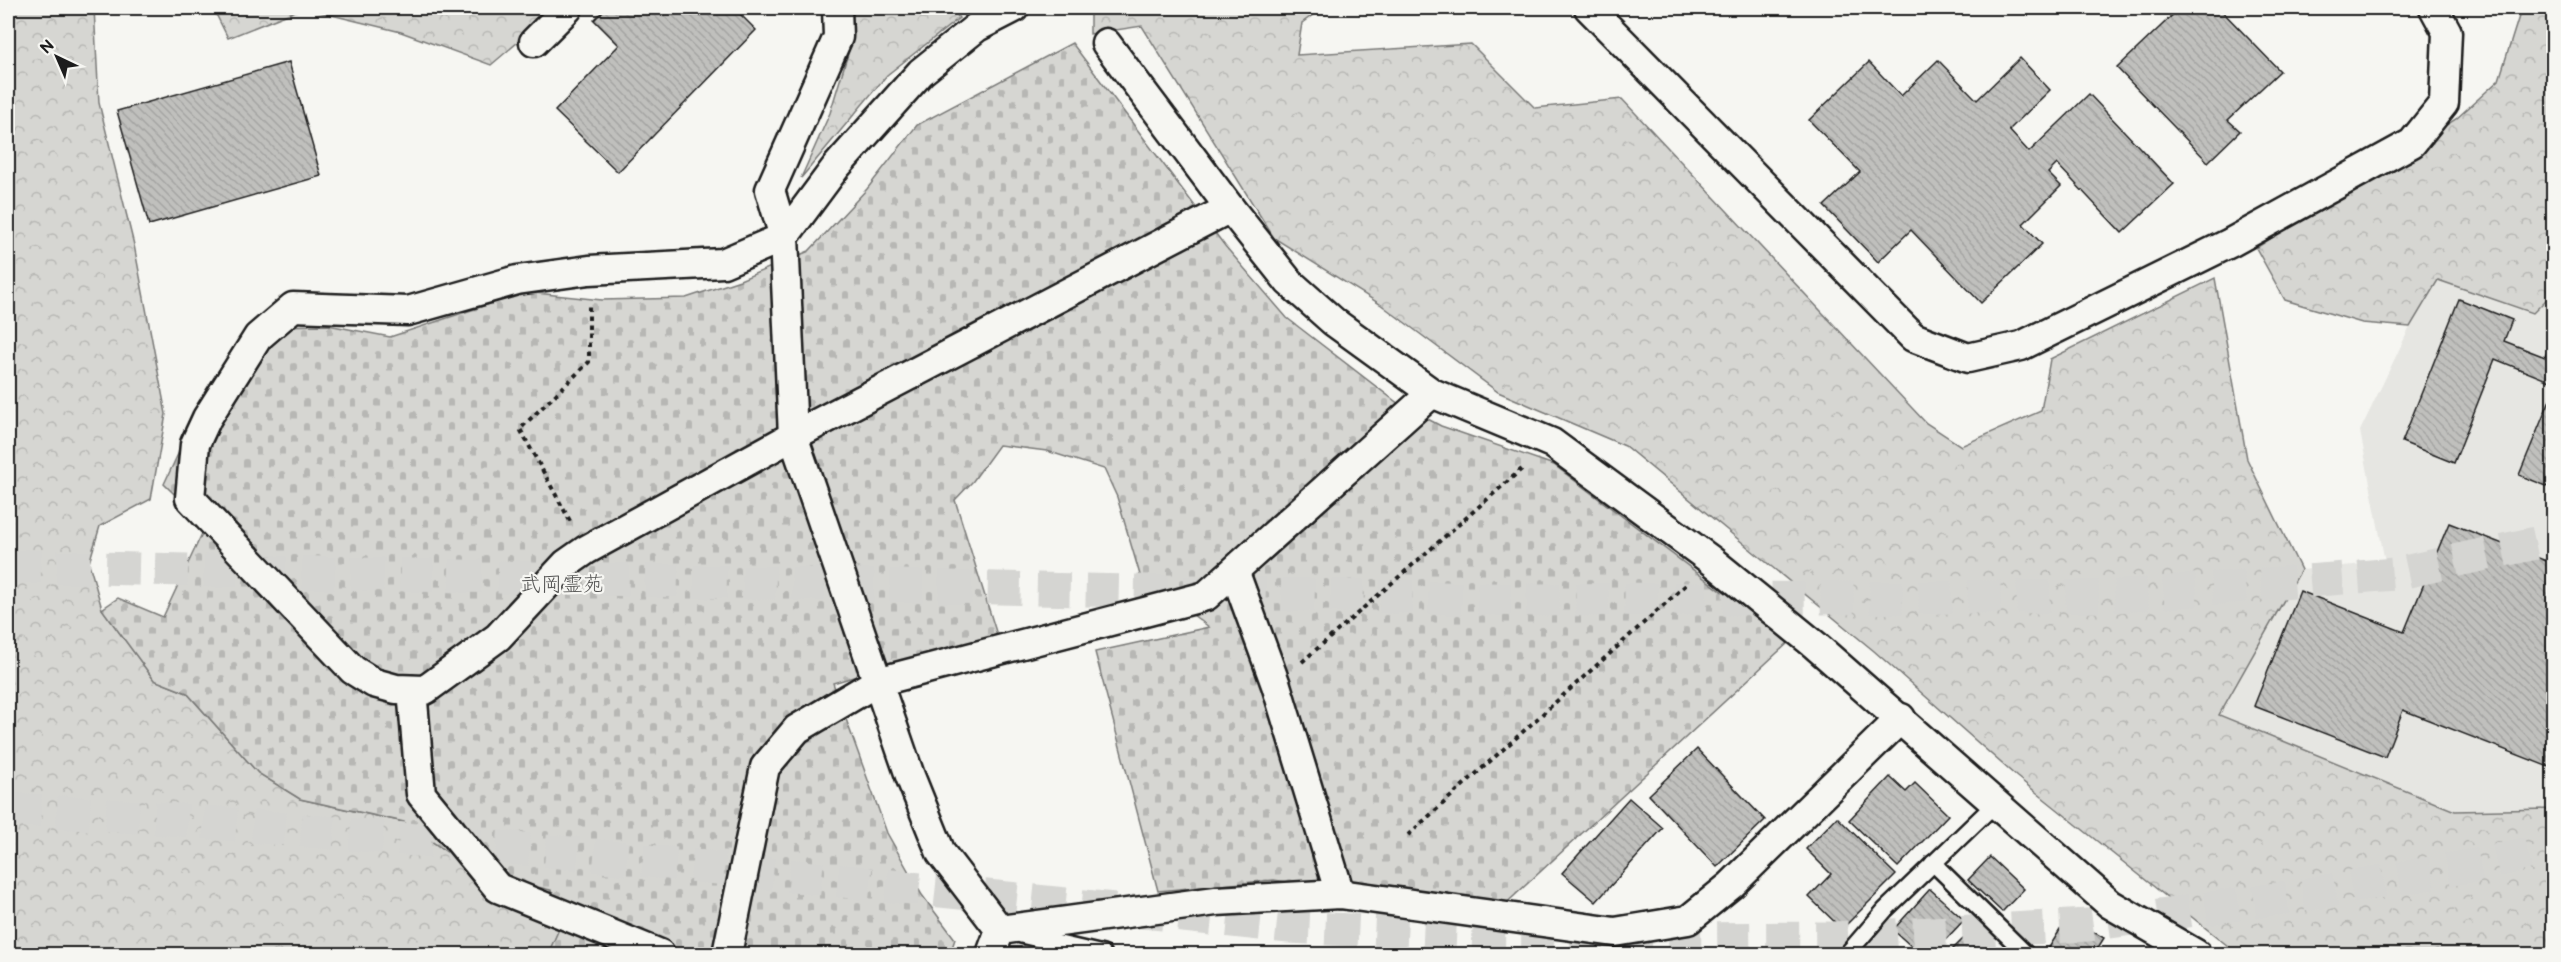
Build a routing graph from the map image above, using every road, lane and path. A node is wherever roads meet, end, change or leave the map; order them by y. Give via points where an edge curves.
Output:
1 (568, 8) edge
2 (837, 8) edge
3 (1014, 8) edge
4 (1589, 8) edge
5 (2434, 8) edge
6 (534, 42) dead end
7 (1106, 43) dead end
8 (1230, 208) junction
9 (784, 237) junction
10 (589, 270) junction
11 (1432, 393) junction
12 (793, 436) junction
13 (1552, 443) junction
14 (586, 550) junction
15 (1712, 561) junction
16 (1235, 573) junction
17 (877, 682) junction
18 (1276, 685) junction
19 (412, 690) junction
20 (1901, 718) junction
21 (1996, 803) junction
22 (1408, 835) dead end
23 (1933, 863) junction
24 (1340, 894) junction
25 (995, 942) edge
26 (1618, 943) edge
27 (660, 954) edge
28 (727, 954) edge
29 (1102, 954) edge
30 (1847, 954) edge
31 (2026, 954) edge
32 (2196, 954) edge

1 - 6 street
2 - 9 street via 838,37 770,190
3 - 9 street via 977,27 921,72 836,167
4 - 5 street via 1913,337 1968,358 2021,346 2230,243 2412,143 2444,103 2447,32
7 - 8 street
8 - 11 street via 1289,282 1334,322
8 - 12 street
9 - 10 street via 723,263
9 - 12 street
10 - 14 path via 590,362 520,429
10 - 19 street via 517,280 408,311 293,307 258,337 195,444 190,498 354,670 374,683
11 - 13 street
11 - 16 street
12 - 14 street
12 - 17 street
13 - 15 street
13 - 18 path
14 - 19 street via 566,564 498,638 425,690
15 - 20 street
15 - 22 path
16 - 17 street via 1206,596
16 - 18 street
17 - 25 street via 941,853
17 - 28 street via 797,729 765,767
18 - 24 street
19 - 27 street via 421,794 498,888
20 - 21 street
20 - 26 street via 1731,885 1688,920
21 - 23 lane
21 - 32 street via 2110,904
23 - 30 lane
23 - 31 lane
24 - 25 street via 1216,901
24 - 26 street
25 - 29 lane

